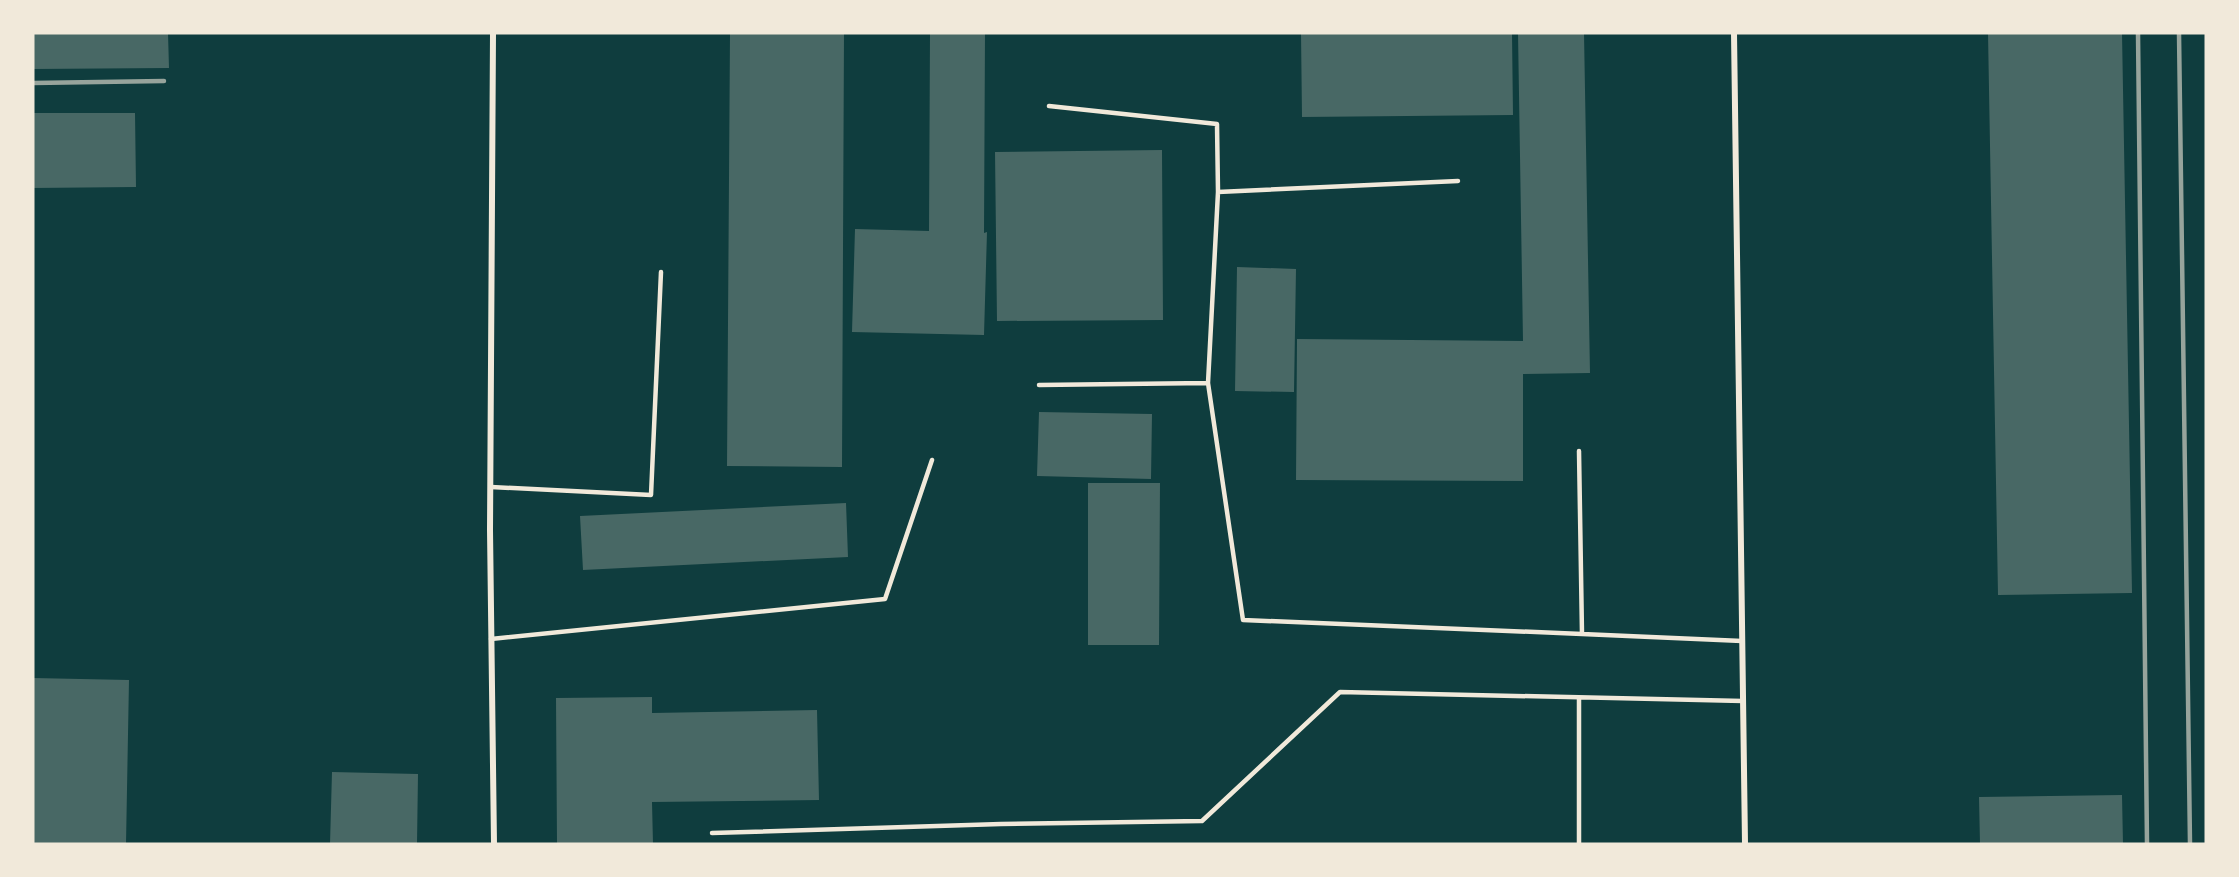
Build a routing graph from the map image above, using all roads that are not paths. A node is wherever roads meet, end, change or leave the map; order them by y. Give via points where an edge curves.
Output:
1 (493, 33) edge
2 (1734, 33) edge
3 (1049, 106) dead end
4 (1458, 182) dead end
5 (1218, 192) junction
6 (661, 272) dead end
7 (1208, 383) junction
8 (1039, 385) dead end
9 (1579, 451) dead end
10 (932, 460) dead end
11 (490, 487) junction
12 (1582, 634) junction
13 (491, 639) junction
14 (1742, 641) junction
15 (1579, 699) junction
16 (1743, 701) junction
17 (712, 833) dead end
18 (494, 844) edge
19 (1579, 844) edge
20 (1745, 844) edge

1 - 11 street
2 - 14 street
3 - 5 lane via 1217,124
4 - 5 lane
5 - 7 lane
6 - 11 lane via 651,495
7 - 8 lane
7 - 12 lane via 1243,620
9 - 12 lane
10 - 13 lane via 885,599
11 - 13 street
12 - 14 lane
13 - 18 street
14 - 16 street
15 - 16 lane
15 - 17 lane via 1340,692 1202,821
15 - 19 lane
16 - 20 street

